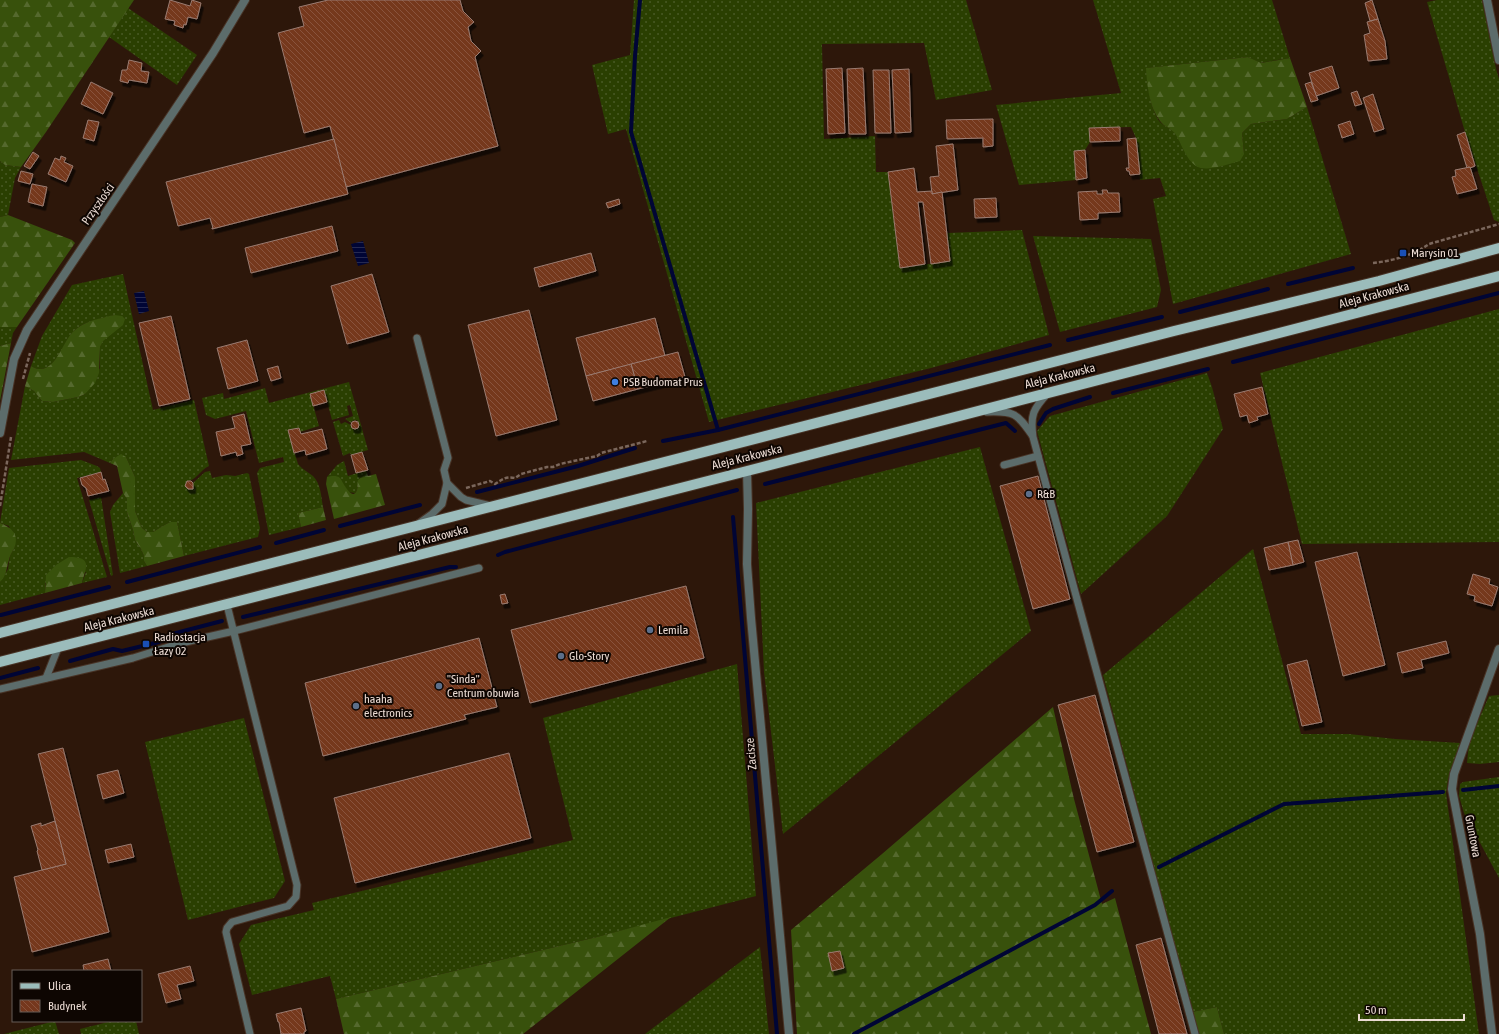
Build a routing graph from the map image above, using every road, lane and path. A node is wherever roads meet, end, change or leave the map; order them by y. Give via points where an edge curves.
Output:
1 (244, 0) edge
2 (1487, 0) edge
3 (1499, 60) edge
4 (1499, 224) edge
5 (1499, 248) edge
6 (1373, 263) dead end
7 (1499, 276) edge
8 (417, 338) dead end
9 (32, 346) dead end
10 (22, 381) dead end
11 (1048, 393) junction
12 (971, 412) junction
13 (0, 433) edge
14 (11, 436) dead end
15 (1034, 437) junction
16 (647, 441) dead end
17 (1038, 456) junction
18 (1004, 465) dead end
19 (747, 471) junction
20 (447, 483) junction
21 (461, 490) dead end
22 (0, 506) edge
23 (496, 507) junction
24 (413, 528) junction
25 (479, 568) dead end
26 (227, 605) junction
27 (234, 631) junction
28 (0, 633) edge
29 (58, 648) junction
30 (1499, 649) edge
31 (0, 662) edge
32 (46, 678) junction
33 (0, 689) edge
34 (250, 1034) edge
35 (789, 1034) edge
36 (1195, 1034) edge
37 (1492, 1034) edge

1 - 13 street, Przyszłości via 213,53 26,330 14,359
2 - 3 street
4 - 6 path via 1429,244 1420,251
5 - 23 main road, Aleja Krakowska
7 - 11 main road, Aleja Krakowska
8 - 20 lane via 448,458 444,470
9 - 10 path
11 - 12 main road, Aleja Krakowska
11 - 15 lane via 1032,416
12 - 15 lane via 1005,411 1023,422
12 - 19 main road, Aleja Krakowska
14 - 22 path
15 - 17 lane
16 - 21 path via 597,456 553,467 547,466 515,478 501,479 496,484 490,481
17 - 18 lane
17 - 36 lane
19 - 26 main road, Aleja Krakowska
19 - 35 street, Zacisze via 747,564 751,618
20 - 23 lane via 461,497
20 - 24 lane via 442,504
23 - 24 main road, Aleja Krakowska
24 - 28 main road, Aleja Krakowska
25 - 27 lane
26 - 27 lane
26 - 29 main road, Aleja Krakowska
27 - 32 lane
27 - 34 lane via 297,885 296,897 288,906 232,922 227,928
29 - 31 main road, Aleja Krakowska
29 - 32 lane
30 - 37 street, Gruntowa via 1454,774 1452,789 1480,934
32 - 33 lane

